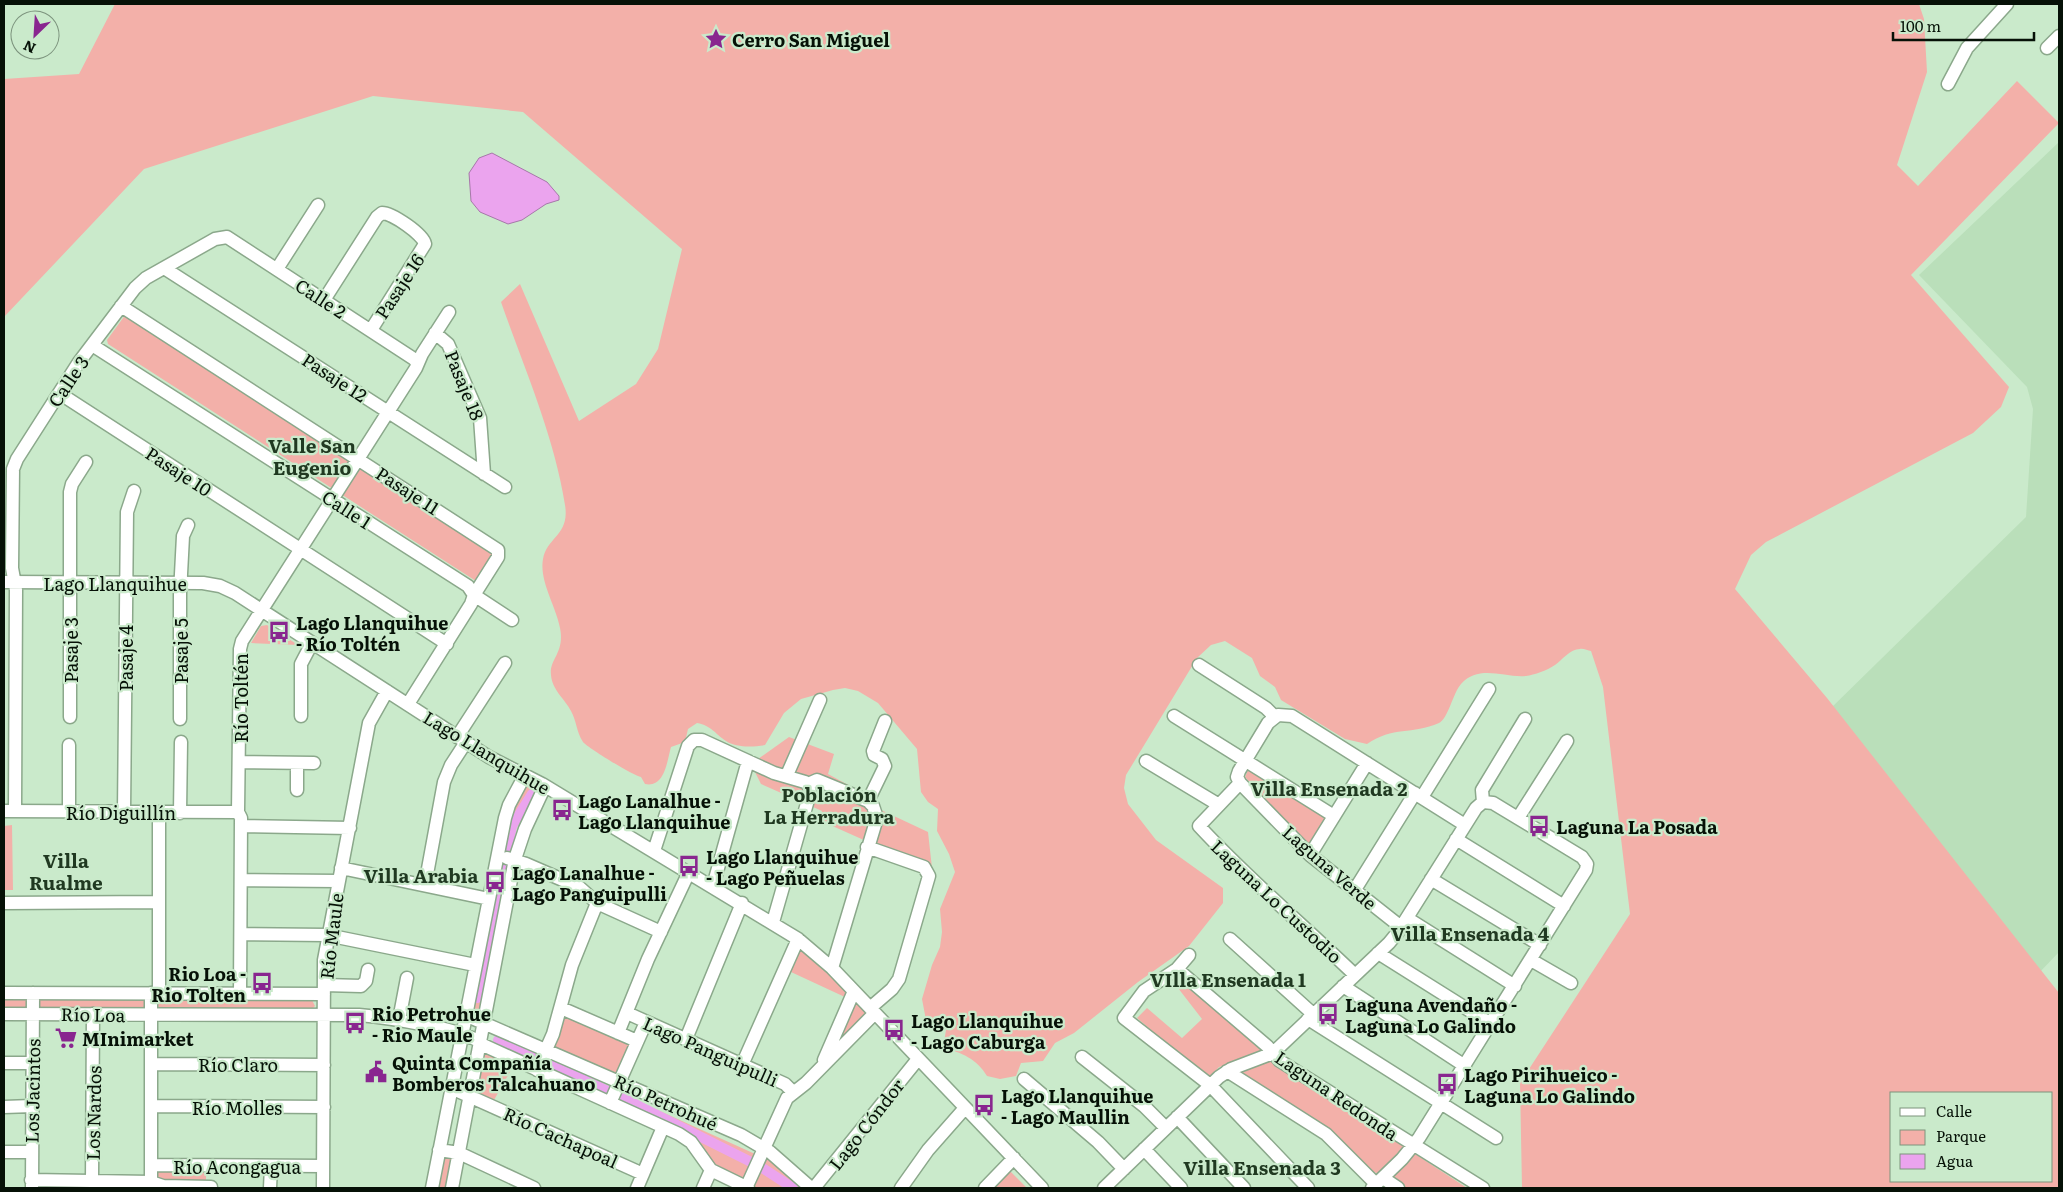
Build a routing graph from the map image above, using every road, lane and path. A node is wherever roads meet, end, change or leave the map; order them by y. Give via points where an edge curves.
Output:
1 (2007, 4) edge
2 (2059, 36) edge
3 (2047, 48) dead end
4 (1948, 84) dead end
5 (318, 205) dead end
6 (223, 237) joint
7 (164, 268) junction
8 (277, 269) junction
9 (324, 300) junction
10 (121, 306) junction
11 (449, 312) dead end
12 (371, 330) junction
13 (435, 333) junction
14 (92, 344) junction
15 (417, 363) junction
16 (59, 393) junction
17 (388, 412) junction
18 (358, 458) junction
19 (86, 462) dead end
20 (484, 474) junction
21 (505, 487) dead end
22 (134, 491) dead end
23 (332, 499) junction
24 (188, 525) dead end
25 (300, 549) junction
26 (9, 582) edge
27 (70, 582) junction
28 (126, 583) junction
29 (181, 583) junction
30 (474, 595) junction
31 (261, 610) junction
32 (512, 620) dead end
33 (312, 643) junction
34 (446, 644) junction
35 (506, 663) dead end
36 (1199, 666) dead end
37 (1489, 689) dead end
38 (387, 691) junction
39 (820, 700) dead end
40 (408, 704) junction
41 (301, 716) dead end
42 (1174, 716) dead end
43 (70, 717) dead end
44 (1275, 717) junction
45 (180, 719) dead end
46 (1525, 719) dead end
47 (885, 721) dead end
48 (461, 739) junction
49 (1567, 740) dead end
50 (181, 742) dead end
51 (70, 745) dead end
52 (748, 761) junction
53 (1146, 761) dead end
54 (1245, 761) junction
55 (240, 762) junction
56 (314, 763) dead end
57 (1368, 763) junction
58 (297, 764) junction
59 (525, 775) junction
60 (787, 775) junction
61 (1240, 783) junction
62 (808, 784) junction
63 (545, 786) junction
64 (297, 790) dead end
65 (1418, 795) junction
66 (868, 801) junction
67 (1483, 802) junction
68 (1219, 805) junction
69 (9, 811) edge
70 (69, 812) junction
71 (124, 812) junction
72 (160, 812) junction
73 (180, 812) junction
74 (238, 812) junction
75 (1334, 816) junction
76 (1518, 818) junction
77 (1465, 824) junction
78 (241, 826) junction
79 (350, 828) junction
80 (1456, 839) junction
81 (867, 847) junction
82 (654, 852) junction
83 (1310, 855) junction
84 (497, 856) junction
85 (515, 859) junction
86 (341, 868) junction
87 (689, 872) junction
88 (1431, 879) junction
89 (241, 880) junction
90 (338, 881) junction
91 (425, 885) junction
92 (713, 886) junction
93 (1354, 891) junction
94 (489, 898) junction
95 (4, 902) edge
96 (159, 902) junction
97 (597, 903) junction
98 (742, 903) junction
99 (1564, 906) junction
100 (773, 922) junction
101 (1404, 923) junction
102 (661, 932) junction
103 (240, 934) junction
104 (327, 935) junction
105 (798, 939) junction
106 (1230, 939) dead end
107 (1540, 946) junction
108 (1378, 953) junction
109 (1189, 955) dead end
110 (1531, 960) junction
111 (475, 965) junction
112 (832, 968) junction
113 (1177, 969) junction
114 (368, 970) dead end
115 (1355, 975) junction
116 (407, 978) dead end
117 (1571, 983) dead end
118 (1343, 986) junction
119 (1515, 986) junction
120 (324, 990) junction
121 (854, 991) junction
122 (4, 993) edge
123 (33, 993) junction
124 (155, 994) junction
125 (240, 994) junction
126 (561, 1008) junction
127 (872, 1010) junction
128 (627, 1013) junction
129 (4, 1014) edge
130 (33, 1014) junction
131 (94, 1014) junction
132 (151, 1015) junction
133 (324, 1015) junction
134 (465, 1015) junction
135 (1311, 1017) junction
136 (399, 1020) junction
137 (483, 1021) junction
138 (646, 1022) junction
139 (1491, 1024) junction
140 (618, 1033) junction
141 (462, 1034) junction
142 (686, 1039) junction
143 (479, 1040) junction
144 (637, 1041) junction
145 (546, 1049) junction
146 (1273, 1054) junction
147 (1082, 1057) dead end
148 (918, 1059) junction
149 (4, 1063) edge
150 (33, 1063) junction
151 (151, 1064) junction
152 (324, 1064) junction
153 (742, 1065) junction
154 (1465, 1066) junction
155 (821, 1068) junction
156 (537, 1070) junction
157 (1227, 1071) junction
158 (1024, 1079) dead end
159 (620, 1082) junction
160 (1210, 1085) junction
161 (451, 1088) junction
162 (793, 1092) junction
163 (469, 1095) junction
164 (610, 1103) junction
165 (1441, 1104) junction
166 (32, 1106) junction
167 (151, 1106) junction
168 (4, 1107) edge
169 (324, 1107) junction
170 (965, 1108) junction
171 (1177, 1118) junction
172 (663, 1127) junction
173 (1166, 1128) junction
174 (1496, 1138) dead end
175 (1414, 1146) junction
176 (764, 1148) junction
177 (1144, 1149) junction
178 (439, 1150) junction
179 (4, 1152) edge
180 (32, 1152) junction
181 (459, 1154) junction
182 (1014, 1158) junction
183 (152, 1165) junction
184 (211, 1165) junction
185 (271, 1166) junction
186 (323, 1166) junction
187 (1124, 1169) junction
188 (710, 1170) junction
189 (643, 1174) junction
190 (92, 1181) junction
191 (152, 1182) junction
192 (32, 1184) edge
193 (1377, 1184) edge
194 (1110, 1186) edge
195 (211, 1187) edge
196 (270, 1188) edge
197 (323, 1188) edge
198 (432, 1188) edge
199 (452, 1188) edge
200 (534, 1188) edge
201 (637, 1188) edge
202 (703, 1188) edge
203 (747, 1188) edge
204 (813, 1188) edge
205 (901, 1188) edge
206 (985, 1188) edge
207 (1042, 1188) edge
208 (1181, 1188) edge
209 (1244, 1188) edge
210 (1308, 1188) edge
211 (1398, 1188) edge
212 (1483, 1188) edge

1 - 4 street via 1968,48
2 - 3 street
5 - 8 street
6 - 7 street, Calle 3
6 - 8 street, Calle 2
7 - 10 street, Calle 3 via 138,284
7 - 17 street, Pasaje 12
8 - 9 street, Calle 2
9 - 12 street, Calle 2
9 - 12 street, Pasaje 16 via 377,217 387,213 421,235 423,249
10 - 14 street, Calle 3
10 - 18 street, Pasaje 11
11 - 13 street, Río Toltén
12 - 15 street, Calle 2
13 - 15 street, Río Toltén
13 - 20 street, Pasaje 18 via 448,344 480,418
14 - 16 street, Calle 3
14 - 23 street, Calle 1
15 - 17 street, Río Toltén
16 - 25 street, Pasaje 10
16 - 26 street, Calle 3 via 13,469 12,568
17 - 18 street, Río Toltén
17 - 20 street, Pasaje 12
18 - 23 street, Río Toltén
18 - 30 street, Pasaje 11 via 496,548 498,558
19 - 27 street, Pasaje 3 via 70,492
20 - 21 street, Pasaje 12
22 - 28 street, Pasaje 4 via 127,506
23 - 25 street, Río Toltén
23 - 30 street, Calle 1 via 468,586
24 - 29 street, Pasaje 5 via 183,536
25 - 31 street, Río Toltén
25 - 34 street, Pasaje 10
26 - 27 street, Lago Llanquihue
26 - 69 street, Calle 3 via 14,730
27 - 28 street, Lago Llanquihue
27 - 43 street, Pasaje 3
28 - 29 street, Lago Llanquihue
28 - 71 street, Pasaje 4
29 - 31 street, Lago Llanquihue via 220,586
29 - 45 street, Pasaje 5
30 - 32 street, Calle 1
30 - 34 street, Pasaje 11
31 - 33 street, Lago Llanquihue
31 - 55 street, Río Toltén via 242,640 240,649
33 - 38 street, Lago Llanquihue
33 - 41 street via 301,664
34 - 40 street, Pasaje 11
35 - 48 street
36 - 44 street
37 - 65 street
38 - 40 street, Lago Llanquihue
38 - 79 street, Río Maule via 369,723
39 - 60 street
40 - 48 street, Lago Llanquihue
42 - 54 street
44 - 54 street
44 - 57 street via 1282,714 1292,716
46 - 67 street via 1482,790
47 - 66 street via 873,751 885,766
48 - 59 street, Lago Llanquihue
48 - 91 street via 444,782
49 - 76 street
50 - 73 street
51 - 70 street
52 - 60 street via 774,773
52 - 82 street via 700,739 691,741
52 - 92 street
53 - 68 street
54 - 61 street via 1237,774
54 - 75 street
55 - 58 street
55 - 74 street, Río Toltén
56 - 58 street
57 - 65 street
57 - 75 street
58 - 64 street
59 - 63 street, Lago Llanquihue
59 - 84 street via 507,811
60 - 62 street
61 - 68 street
61 - 83 street, Laguna Verde
62 - 66 street via 816,780
62 - 100 street via 810,793
63 - 82 street, Lago Llanquihue
63 - 85 street
65 - 77 street
65 - 93 street
66 - 81 street via 877,818
67 - 76 street via 1494,803
67 - 77 street
68 - 115 street, Laguna Lo Custodio via 1199,826
69 - 70 street, Río Diguillín
70 - 71 street, Río Diguillín
71 - 72 street, Río Diguillín
72 - 73 street, Río Diguillín
72 - 96 street
73 - 74 street, Río Diguillín
74 - 78 street, Río Toltén
75 - 83 street
76 - 99 street via 1582,857 1587,864 1585,873
77 - 80 street
78 - 79 street
78 - 89 street, Río Toltén
79 - 86 street, Río Maule
80 - 88 street
80 - 99 street
81 - 112 street
81 - 127 street via 922,866 929,876 899,979
82 - 87 street, Lago Llanquihue
83 - 93 street, Laguna Verde
84 - 85 street
84 - 94 street
85 - 97 street via 579,887
85 - 137 street
86 - 90 street, Río Maule
86 - 91 street
87 - 92 street, Lago Llanquihue
87 - 102 street
88 - 101 street
88 - 107 street
89 - 90 street
89 - 103 street, Río Toltén
90 - 104 street, Río Maule
91 - 94 street
92 - 98 street, Lago Llanquihue
93 - 101 street, Laguna Verde
94 - 111 street
95 - 96 street
96 - 124 street
97 - 102 street
97 - 126 street via 572,965
98 - 100 street, Lago Llanquihue
98 - 142 street
99 - 107 street
100 - 105 street, Lago Llanquihue
101 - 108 street
101 - 119 street, Laguna Verde
102 - 128 street
103 - 104 street
103 - 125 street, Río Toltén
104 - 111 street
104 - 120 street, Río Maule
105 - 112 street, Lago Llanquihue
105 - 153 street
106 - 135 street
107 - 110 street
108 - 115 street
108 - 139 street
109 - 113 street
110 - 117 street
110 - 119 street
111 - 134 street
112 - 121 street, Lago Llanquihue
113 - 146 street, Laguna Redonda
113 - 160 street via 1144,991 1124,1018
114 - 120 street, Río Loa via 366,981 361,986
115 - 118 street
116 - 136 street
118 - 135 street
118 - 154 street, Laguna Lo Custodio
119 - 139 street
120 - 125 street, Río Loa
120 - 133 street, Río Maule
121 - 127 street, Lago Llanquihue
121 - 155 street
122 - 123 street, Río Loa
123 - 124 street, Río Loa
123 - 130 street, Los Jacintos
124 - 125 street, Río Loa
124 - 132 street
126 - 140 street, Lago Panguipulli
126 - 145 street
127 - 148 street, Lago Llanquihue
127 - 155 street
128 - 138 street, Lago Panguipulli
128 - 140 street
129 - 130 street, Río Loa
130 - 131 street, Río Loa
130 - 150 street, Los Jacintos
131 - 132 street, Río Loa
131 - 190 street, Los Nardos
132 - 133 street, Río Loa
132 - 151 street
133 - 136 street, Río Loa
133 - 152 street, Río Maule
134 - 137 street
134 - 141 street
135 - 146 street
135 - 165 street
136 - 141 street, Río Loa
137 - 143 street
137 - 145 street, Río Petrohué
138 - 142 street, Lago Panguipulli
138 - 144 street
139 - 154 street
140 - 144 street, Lago Panguipulli
141 - 143 street, Río Loa
141 - 161 street
142 - 153 street, Lago Panguipulli
143 - 156 street, Río Petrohué via 483,1045
143 - 163 street
144 - 159 street
145 - 156 street
145 - 159 street, Río Petrohué
146 - 157 street
146 - 175 street, Laguna Redonda
147 - 173 street via 1140,1102
148 - 170 street, Lago Llanquihue
148 - 204 street, Lago Cóndor
149 - 150 street
150 - 166 street, Los Jacintos
151 - 152 street, Río Claro
151 - 167 street
152 - 169 street, Río Maule
153 - 162 street, Lago Panguipulli via 785,1084
154 - 165 street
155 - 162 street
156 - 164 street, Río Petrohué
157 - 160 street
157 - 193 street via 1326,1134
158 - 187 street via 1098,1142
159 - 164 street
159 - 176 street, Río Petrohué
160 - 171 street
160 - 210 street
161 - 163 street, Río Cachapoal
161 - 178 street
162 - 176 street via 785,1102
163 - 181 street
163 - 189 street, Río Cachapoal
164 - 172 street, Río Petrohué
165 - 174 street
165 - 175 street
166 - 168 street
166 - 180 street, Los Jacintos
167 - 169 street, Río Molles
167 - 183 street
169 - 186 street, Río Maule
170 - 182 street, Lago Llanquihue
170 - 205 street via 928,1150
171 - 173 street
171 - 209 street
172 - 188 street, Río Petrohué via 690,1142
172 - 189 street
173 - 177 street
175 - 193 street
175 - 212 street, Laguna Redonda
176 - 203 street
176 - 204 street, Río Petrohué
177 - 187 street
177 - 208 street
178 - 181 street
178 - 198 street
179 - 180 street
180 - 192 street, Los Jacintos
181 - 199 street
181 - 200 street
182 - 206 street
182 - 207 street, Lago Llanquihue
183 - 184 street, Río Acongagua
183 - 191 street
184 - 185 street, Río Acongagua
184 - 195 street
185 - 186 street, Río Acongagua
185 - 196 street
186 - 197 street, Río Maule
187 - 194 street
188 - 202 street
188 - 203 street, Río Petrohué
189 - 201 street
190 - 191 street, Río Acongagua
190 - 192 street, Río Acongagua
191 - 195 street, Río Acongagua via 163,1186
193 - 211 street

